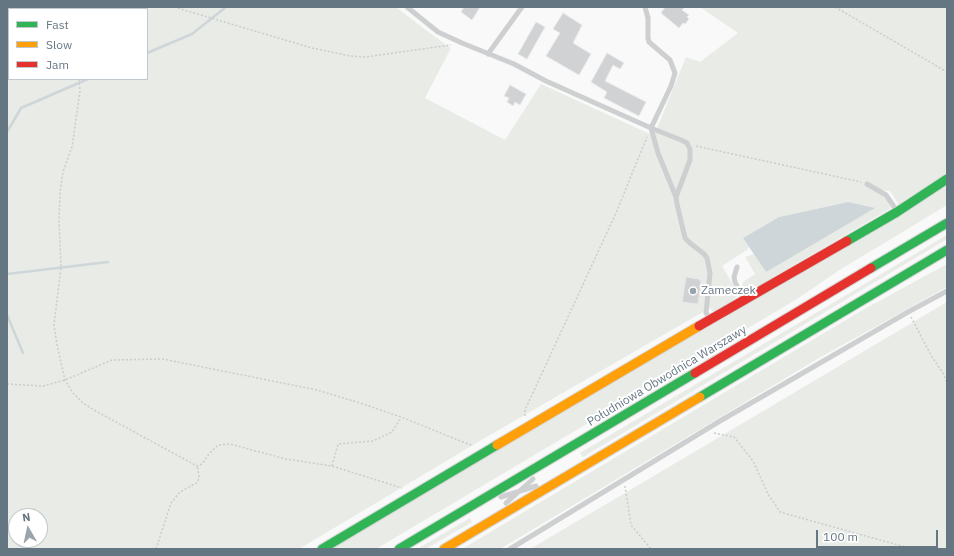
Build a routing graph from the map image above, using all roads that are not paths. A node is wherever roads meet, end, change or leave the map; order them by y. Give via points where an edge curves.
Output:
1 (407, 7) edge
2 (522, 7) edge
3 (646, 7) edge
4 (488, 54) junction
5 (651, 128) junction
6 (947, 179) edge
7 (867, 184) road end
8 (676, 197) junction
9 (897, 212) junction
10 (947, 224) edge
11 (947, 250) edge
12 (737, 267) dead end
13 (947, 290) edge
14 (745, 301) junction
15 (711, 320) junction
16 (560, 453) junction
17 (572, 473) junction
18 (546, 482) dead end
19 (539, 484) dead end
20 (519, 491) junction
21 (503, 506) dead end
22 (466, 509) junction
23 (498, 510) dead end
24 (477, 530) junction
25 (322, 549) edge
26 (399, 549) edge
27 (444, 549) edge
28 (510, 549) edge

1 - 4 lane via 438,32
2 - 4 lane
3 - 5 lane via 649,42 670,60 675,72
4 - 5 lane
5 - 8 lane
5 - 8 lane via 687,144 690,149 690,160
6 - 9 main road
7 - 9 lane via 886,195
8 - 15 lane via 685,238 707,258 710,273 706,313
9 - 14 main road
10 - 16 main road, Południowa Obwodnica Warszawy
11 - 17 main road
12 - 14 lane via 735,282
13 - 28 lane via 704,431
14 - 15 main road
15 - 25 main road
16 - 20 lane
16 - 22 main road, Południowa Obwodnica Warszawy
17 - 18 lane
17 - 24 main road
19 - 20 lane
20 - 21 lane
20 - 22 lane
22 - 26 main road, Południowa Obwodnica Warszawy
23 - 24 lane
24 - 27 main road

